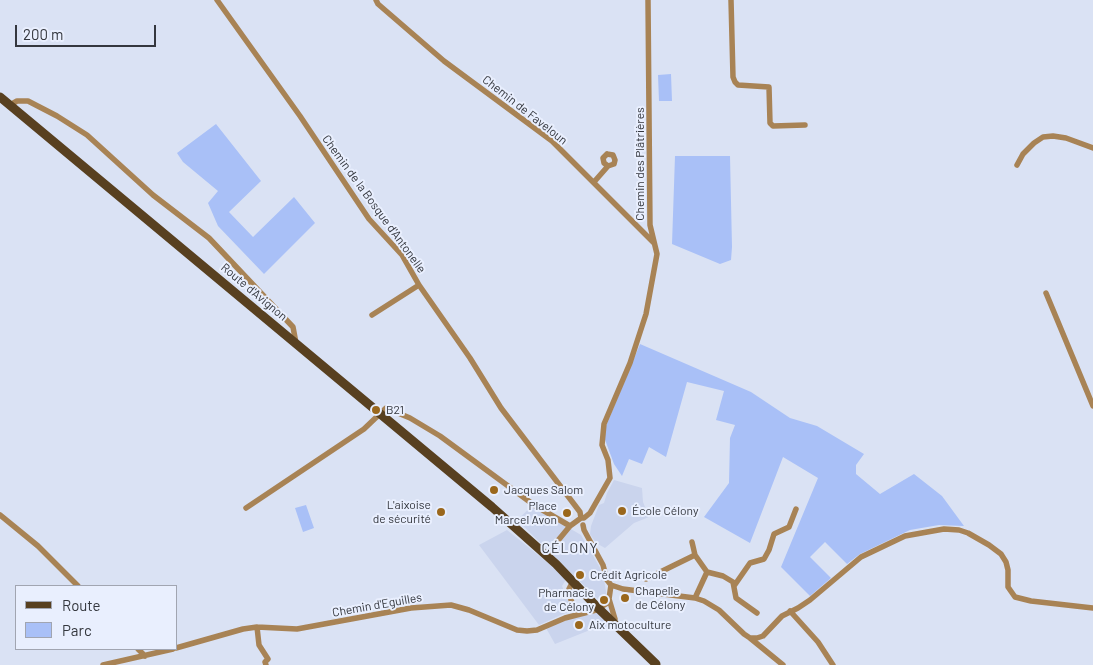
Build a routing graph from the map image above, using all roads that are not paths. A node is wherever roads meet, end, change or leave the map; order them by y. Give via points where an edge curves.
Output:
1 (217, 0) edge
2 (376, 0) edge
3 (648, 0) edge
4 (731, 0) edge
5 (0, 97) edge
6 (10, 105) junction
7 (805, 126) dead end
8 (1093, 148) edge
9 (1017, 165) dead end
10 (608, 166) dead end
11 (594, 182) junction
12 (655, 244) junction
13 (419, 285) junction
14 (1046, 293) dead end
15 (372, 315) dead end
16 (296, 343) junction
17 (1093, 406) edge
18 (381, 414) junction
19 (246, 508) dead end
20 (796, 509) dead end
21 (0, 515) edge
22 (582, 520) junction
23 (570, 526) junction
24 (692, 542) dead end
25 (547, 554) junction
26 (695, 555) junction
27 (707, 572) junction
28 (646, 579) dead end
29 (573, 581) junction
30 (77, 585) edge
31 (612, 585) junction
32 (734, 586) junction
33 (694, 598) junction
34 (603, 604) junction
35 (1093, 608) edge
36 (790, 611) junction
37 (757, 613) dead end
38 (577, 614) junction
39 (257, 627) junction
40 (750, 638) junction
41 (178, 647) edge
42 (139, 650) edge
43 (168, 650) edge
44 (145, 656) junction
45 (103, 665) edge
46 (266, 665) edge
47 (656, 665) edge
48 (783, 665) edge
49 (833, 665) edge

1 - 13 street, Chemin de la Bosque d'Antonelle via 369,219 402,255
2 - 11 street, Chemin de Faveloun via 444,61 552,141
3 - 12 street, Chemin des Plâtrières via 650,225
4 - 7 street via 734,82 769,87 770,123 773,126
5 - 6 main road, Route d'Avignon
6 - 16 main road, Route d'Avignon
6 - 16 street via 28,101 88,135 153,195 209,238 293,327
8 - 9 street via 1066,138 1043,138 1023,154
10 - 11 street
11 - 12 street, Chemin de Faveloun
12 - 22 street, Chemin des Plâtrières via 657,254 646,314 630,363 604,424 602,445 610,478 590,513
13 - 15 street
13 - 22 street, Chemin de la Bosque d'Antonelle via 501,408 580,512
14 - 17 street
16 - 18 main road, Route d'Avignon
18 - 19 street via 364,429
18 - 23 street via 386,408 410,418 534,505
18 - 25 main road, Route d'Avignon
20 - 32 street via 789,527 774,534 764,560 750,563
21 - 30 street via 38,546
22 - 23 street
22 - 31 street
23 - 25 street
24 - 26 street
25 - 29 main road, Route d'Avignon
25 - 34 main road, Route d'Avignon
26 - 27 street
26 - 28 street
27 - 32 street via 722,576
27 - 33 street
29 - 34 main road, Route d'Avignon
29 - 38 street via 569,589
31 - 33 street via 652,594
31 - 34 street
32 - 37 street via 736,598
33 - 40 street via 720,610
34 - 38 street, Chemin d'Eguilles
34 - 47 main road, Route d'Avignon
34 - 47 main road, Route d'Avignon
35 - 36 street via 1015,598 1008,587 1008,570 1001,554 968,532 944,529 905,536 869,552 810,600
36 - 40 street via 763,636
36 - 49 street via 818,642
38 - 39 street, Chemin d'Eguilles via 527,631 451,605 411,608 297,629
39 - 41 street, Chemin d'Eguilles
39 - 46 street via 259,645 268,658
40 - 48 street
42 - 44 street
43 - 44 street, Chemin d'Eguilles
44 - 45 street, Chemin d'Eguilles

